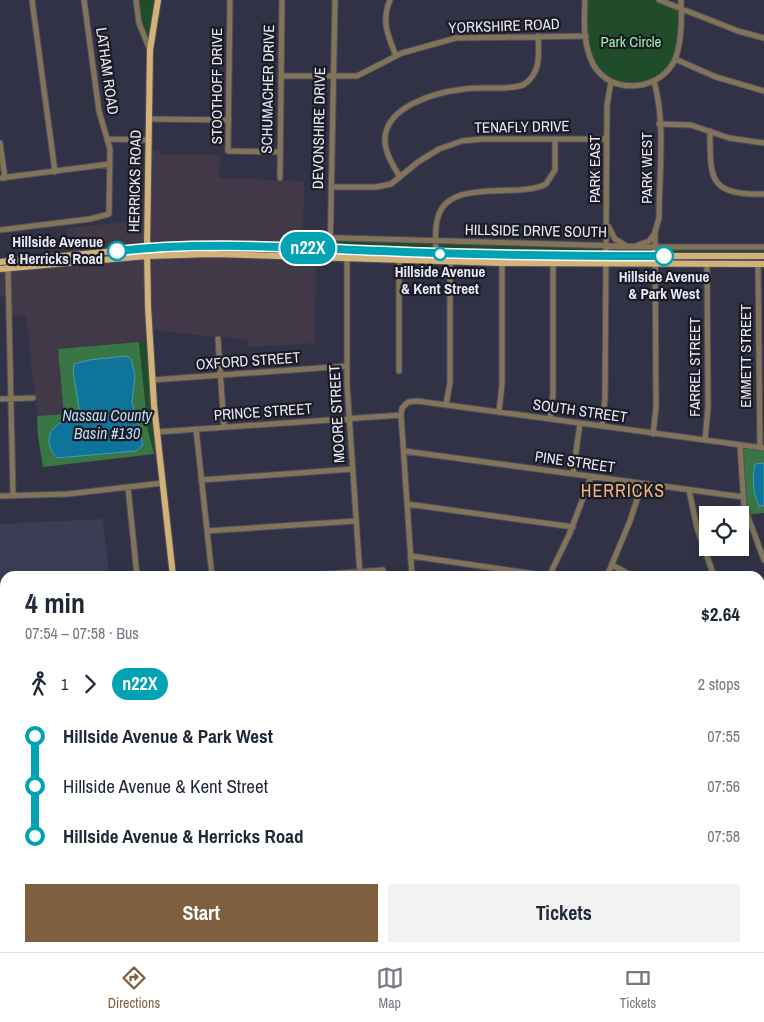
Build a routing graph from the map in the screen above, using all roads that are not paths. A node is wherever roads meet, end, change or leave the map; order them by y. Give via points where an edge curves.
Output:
1 (32, 0) edge
2 (84, 0) edge
3 (136, 0) edge
4 (158, 0) edge
5 (230, 0) edge
6 (282, 0) edge
7 (335, 0) edge
8 (390, 0) edge
9 (585, 0) edge
10 (659, 0) edge
11 (682, 0) edge
12 (682, 9) junction
13 (538, 36) junction
14 (586, 36) junction
15 (764, 38) edge
16 (150, 50) junction
17 (396, 56) junction
18 (675, 58) junction
19 (281, 76) junction
20 (333, 77) junction
21 (654, 81) junction
22 (612, 82) junction
23 (764, 91) edge
24 (149, 119) junction
25 (229, 120) junction
26 (660, 124) junction
27 (710, 131) junction
28 (107, 139) junction
29 (556, 139) junction
30 (607, 139) junction
31 (149, 140) junction
32 (0, 143) edge
33 (764, 143) edge
34 (280, 152) junction
35 (110, 164) junction
36 (56, 172) junction
37 (400, 177) junction
38 (2, 178) edge
39 (280, 178) dead end
40 (331, 186) junction
41 (764, 194) edge
42 (607, 222) junction
43 (0, 230) edge
44 (655, 232) junction
45 (307, 237) dead end
46 (330, 238) junction
47 (436, 241) junction
48 (606, 246) junction
49 (632, 246) junction
50 (656, 247) junction
51 (764, 247) edge
52 (147, 248) junction
53 (330, 249) junction
54 (347, 250) junction
55 (436, 253) junction
56 (147, 256) junction
57 (605, 256) junction
58 (656, 256) junction
59 (764, 256) edge
60 (330, 257) junction
61 (347, 258) junction
62 (399, 260) junction
63 (436, 261) junction
64 (450, 261) junction
65 (0, 262) edge
66 (502, 263) junction
67 (553, 263) junction
68 (605, 263) junction
69 (656, 264) junction
70 (707, 264) junction
71 (761, 264) edge
72 (8, 265) junction
73 (0, 269) edge
74 (218, 339) dead end
75 (347, 366) junction
76 (399, 371) dead end
77 (220, 375) junction
78 (152, 380) junction
79 (11, 398) junction
80 (33, 398) dead end
81 (0, 399) edge
82 (446, 405) junction
83 (499, 412) junction
84 (401, 415) junction
85 (349, 418) junction
86 (550, 419) junction
87 (580, 423) junction
88 (602, 426) junction
89 (224, 427) junction
90 (196, 429) junction
91 (157, 432) junction
92 (653, 434) junction
93 (705, 440) junction
94 (740, 445) junction
95 (762, 448) edge
96 (404, 451) junction
97 (353, 469) junction
98 (573, 474) junction
99 (591, 476) junction
100 (202, 480) junction
101 (163, 483) junction
102 (642, 484) junction
103 (128, 487) junction
104 (690, 490) junction
105 (13, 495) junction
106 (0, 496) edge
107 (743, 497) junction
108 (407, 504) junction
109 (356, 521) junction
110 (572, 527) junction
111 (207, 531) junction
112 (411, 556) junction
113 (764, 560) edge
114 (612, 565) junction
115 (383, 570) dead end
116 (136, 571) edge
117 (172, 571) edge
118 (211, 571) edge
119 (360, 571) edge
120 (377, 571) edge
121 (412, 571) edge
122 (514, 571) edge
123 (551, 571) edge
124 (609, 571) edge
125 (623, 571) edge
126 (712, 571) edge

1 - 36 street
2 - 28 street, LATHAM ROAD via 99,111
3 - 16 street via 139,23
4 - 16 main road, HERRICKS ROAD
5 - 25 street, STOOTHOFF DRIVE
6 - 19 street, SCHUMACHER DRIVE
7 - 20 street, DEVONSHIRE DRIVE
8 - 17 street via 385,27
9 - 14 street
10 - 12 street
11 - 12 street
12 - 15 street
12 - 18 street
13 - 14 street, YORKSHIRE ROAD
13 - 17 street, YORKSHIRE ROAD via 456,38
13 - 37 street via 538,68 532,79 523,85 449,92 416,103 395,116 387,129 385,143
14 - 22 street via 594,66
16 - 24 main road, HERRICKS ROAD
17 - 20 street, YORKSHIRE ROAD via 357,76
18 - 21 street
18 - 23 street via 716,77
19 - 20 street, YORKSHIRE ROAD
19 - 34 street, SCHUMACHER DRIVE
20 - 40 street, DEVONSHIRE DRIVE
21 - 22 street via 633,86
21 - 26 street, PARK WEST
22 - 30 street, PARK EAST via 607,105
24 - 25 street
24 - 31 main road, HERRICKS ROAD
25 - 34 street, STOOTHOFF DRIVE via 228,151
26 - 27 street via 691,124
26 - 44 street, PARK WEST via 659,218
27 - 33 street
27 - 41 street via 710,166 718,184 733,193
28 - 31 street
28 - 35 street, LATHAM ROAD
29 - 30 street, TENAFLY DRIVE
29 - 37 street, TENAFLY DRIVE via 462,141 429,154
29 - 47 street via 554,170 546,184 532,190 476,191 460,196 439,214
30 - 42 street, PARK EAST
31 - 52 main road, HERRICKS ROAD
32 - 38 street
34 - 39 street, SCHUMACHER DRIVE
35 - 36 street
35 - 43 street, LATHAM ROAD via 107,216
36 - 38 street
37 - 40 street, TENAFLY DRIVE via 381,186
40 - 46 street, DEVONSHIRE DRIVE
42 - 48 street, PARK EAST
42 - 49 street via 615,239
44 - 49 street via 649,241
44 - 50 street, PARK WEST
45 - 46 street, HILLSIDE DRIVE SOUTH
46 - 47 street, HILLSIDE DRIVE SOUTH
46 - 53 street, DEVONSHIRE DRIVE
47 - 48 street, HILLSIDE DRIVE SOUTH
47 - 55 street
48 - 49 street, HILLSIDE DRIVE SOUTH
48 - 57 street, PARK EAST
49 - 50 street, HILLSIDE DRIVE SOUTH
50 - 51 street, HILLSIDE DRIVE SOUTH
50 - 58 street, PARK WEST
52 - 53 main road
52 - 56 main road, HERRICKS ROAD
52 - 72 main road
53 - 54 main road
53 - 60 street, DEVONSHIRE DRIVE
54 - 55 main road
54 - 61 street, MOORE STREET
55 - 57 main road
55 - 63 street
56 - 60 main road
56 - 72 main road
56 - 78 main road, HERRICKS ROAD
57 - 58 main road
57 - 68 street, PARK EAST
58 - 59 main road
58 - 69 street, PARK WEST
60 - 61 main road
61 - 62 main road
61 - 75 street, MOORE STREET
62 - 63 main road
62 - 76 street
63 - 64 main road
64 - 66 main road
64 - 82 street via 450,382
65 - 72 main road
66 - 67 main road
66 - 83 street
67 - 68 main road
67 - 86 street via 553,394
68 - 69 main road
68 - 88 street, PARK EAST
69 - 70 main road
69 - 92 street, PARK WEST via 656,408
70 - 71 main road
70 - 93 street, FARREL STREET via 708,407
71 - 95 street, EMMETT STREET
72 - 73 main road
72 - 79 street
74 - 77 street
75 - 77 street, OXFORD STREET
75 - 85 street, MOORE STREET
77 - 78 street, OXFORD STREET
77 - 89 street
78 - 91 main road, HERRICKS ROAD
79 - 80 street
79 - 81 street
79 - 105 street
82 - 83 street, SOUTH STREET
82 - 84 street, SOUTH STREET via 410,401 402,408
83 - 86 street, SOUTH STREET
84 - 85 street, PRINCE STREET
84 - 96 street
85 - 89 street, PRINCE STREET
85 - 97 street, MOORE STREET
86 - 87 street, SOUTH STREET
87 - 88 street, SOUTH STREET
87 - 98 street
88 - 92 street, SOUTH STREET
89 - 90 street, PRINCE STREET
90 - 91 street, PRINCE STREET
90 - 100 street
91 - 101 main road, HERRICKS ROAD
92 - 93 street, SOUTH STREET
93 - 94 street, SOUTH STREET
94 - 95 street, SOUTH STREET
94 - 107 street
96 - 98 street, PINE STREET
96 - 108 street
97 - 100 street
97 - 109 street, MOORE STREET
98 - 99 street, PINE STREET
99 - 102 street, PINE STREET
99 - 110 street
100 - 111 street
101 - 103 street
101 - 117 main road, HERRICKS ROAD
102 - 104 street, PINE STREET
102 - 114 street
103 - 105 street via 68,494
103 - 116 street
104 - 107 street, PINE STREET
104 - 126 street via 697,528
105 - 106 street
107 - 113 street via 746,515
108 - 110 street
108 - 112 street
109 - 111 street
109 - 119 street, MOORE STREET
110 - 123 street
111 - 118 street
112 - 121 street
112 - 122 street
114 - 124 street
114 - 125 street
115 - 120 street

